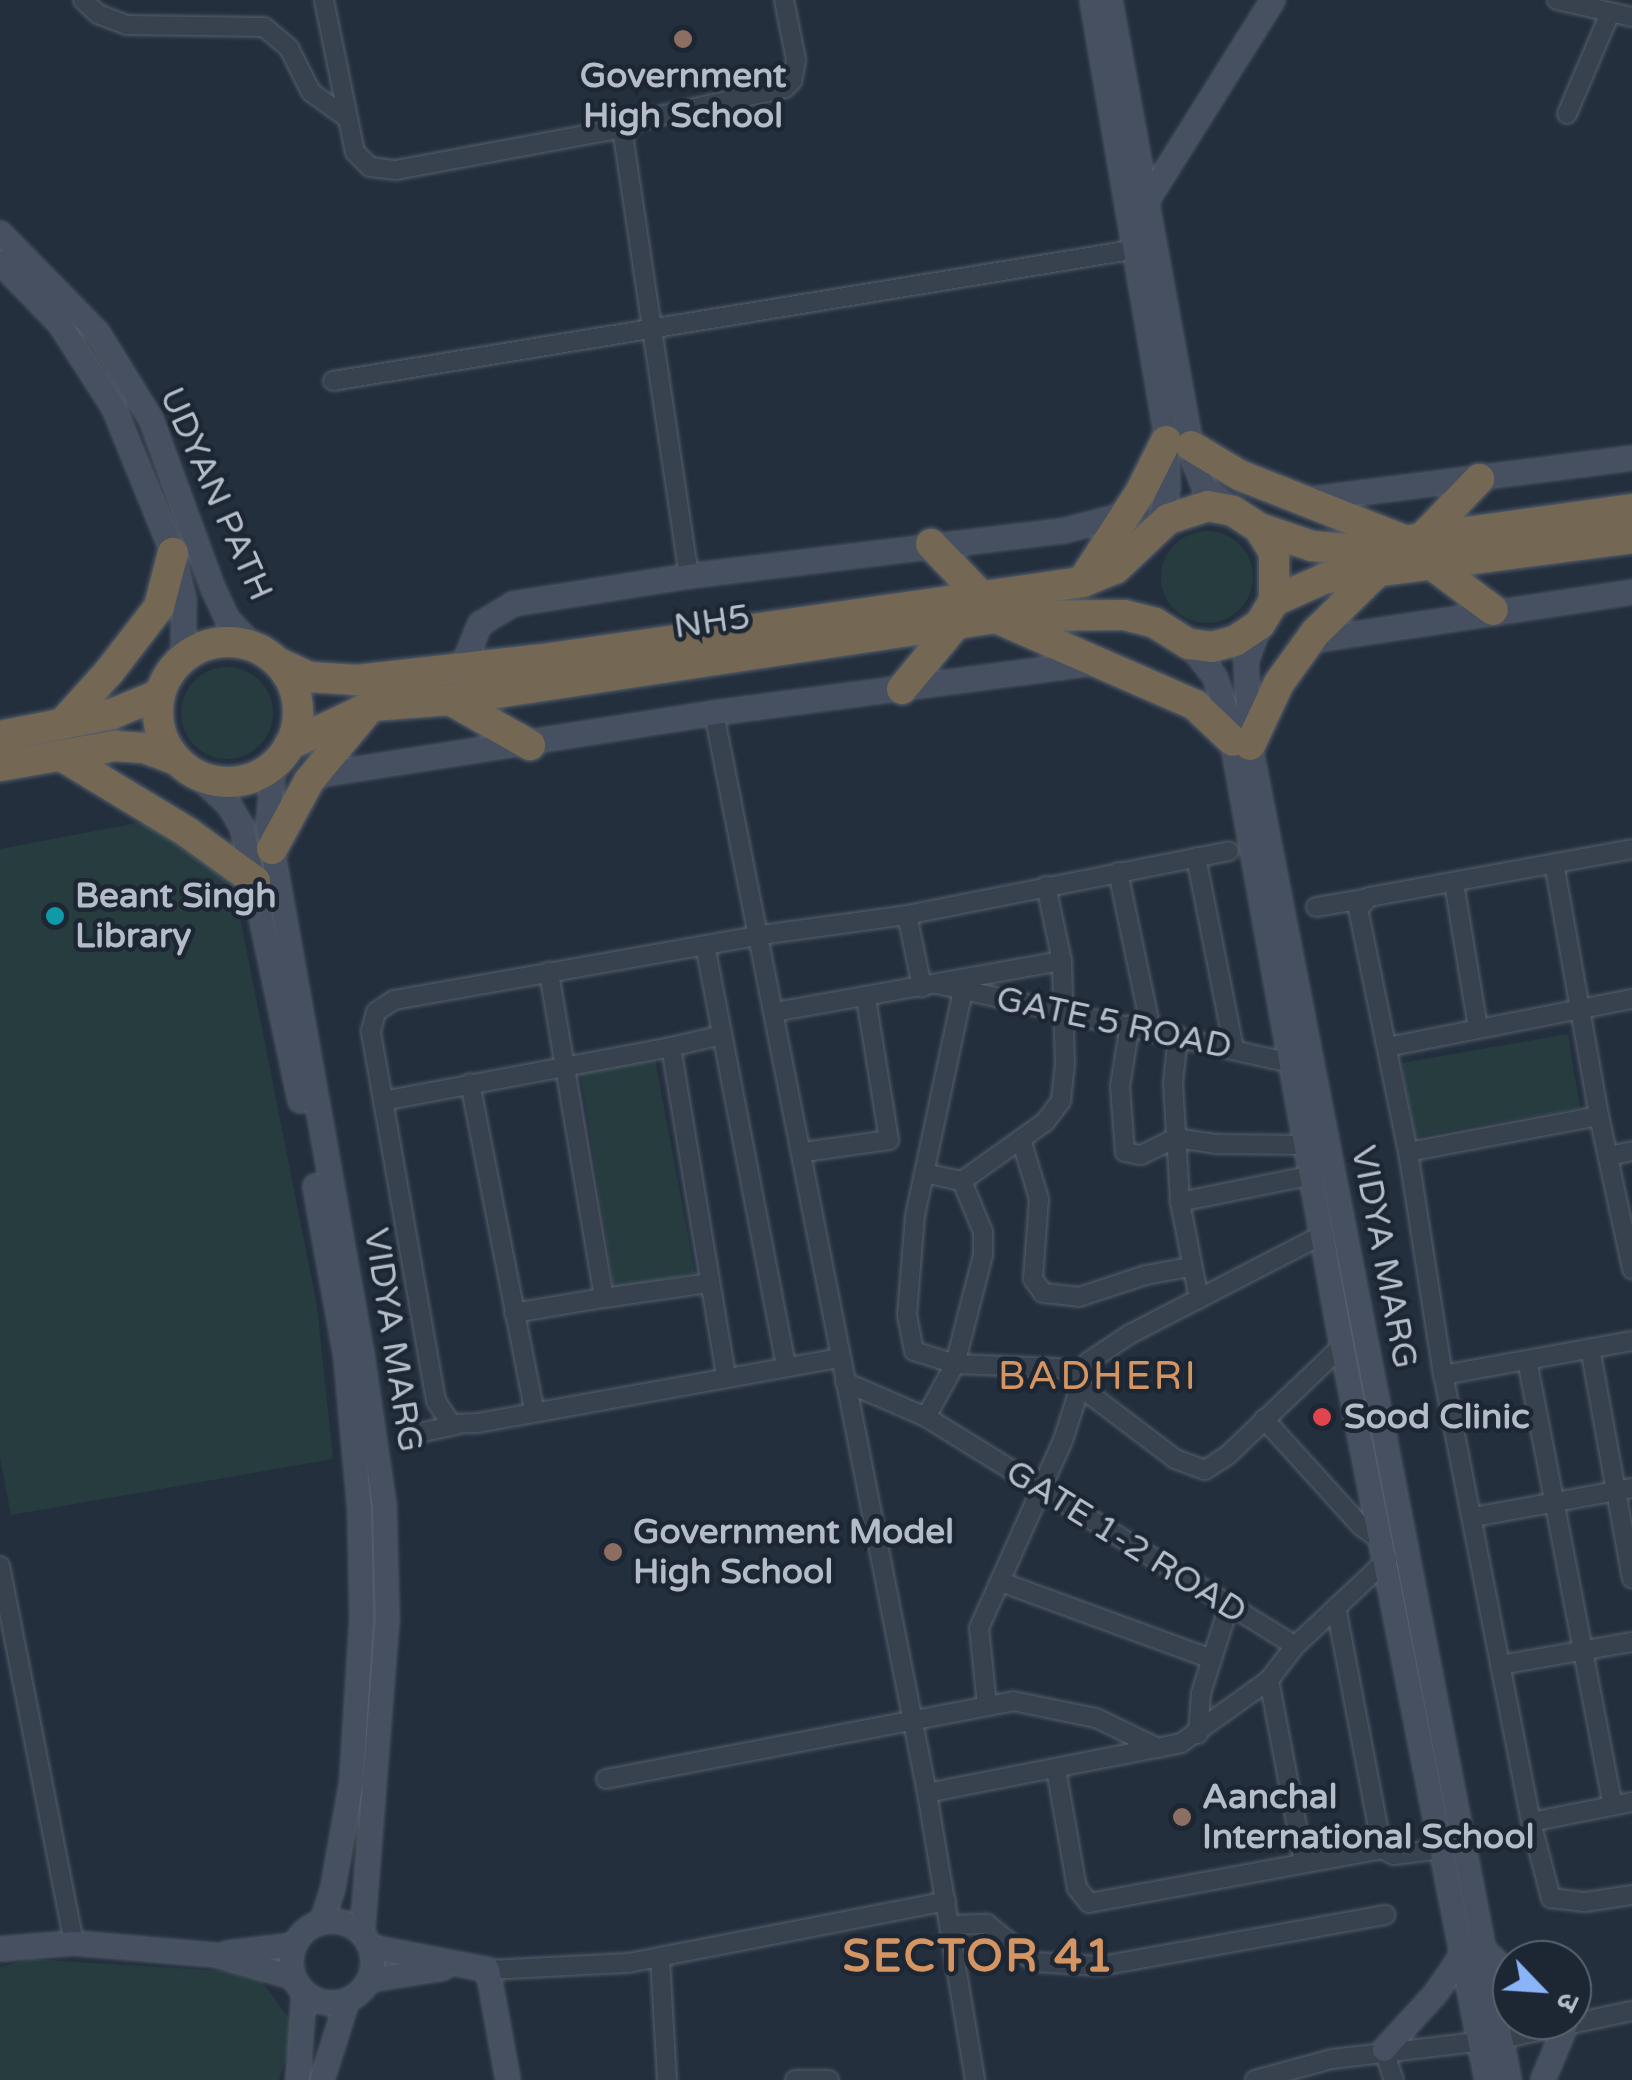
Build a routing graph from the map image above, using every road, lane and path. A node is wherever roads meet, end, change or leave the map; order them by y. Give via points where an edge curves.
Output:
1 (83, 0) edge
2 (324, 0) edge
3 (784, 0) edge
4 (1092, 0) edge
5 (1110, 0) edge
6 (1273, 0) edge
7 (1558, 0) edge
8 (1610, 13) junction
9 (1632, 17) edge
10 (1567, 114) dead end
11 (348, 118) junction
12 (627, 126) junction
13 (1140, 205) junction
14 (0, 232) edge
15 (1137, 249) junction
16 (0, 262) edge
17 (653, 326) junction
18 (333, 381) dead end
19 (1178, 443) junction
20 (1632, 458) edge
21 (1479, 479) junction
22 (1304, 500) junction
23 (1632, 508) edge
24 (1233, 511) junction
25 (1124, 515) junction
26 (1259, 528) junction
27 (1152, 535) junction
28 (1632, 538) edge
29 (931, 544) junction
30 (1420, 546) junction
31 (173, 553) junction
32 (1379, 570) junction
33 (689, 576) junction
34 (1082, 582) junction
35 (1632, 592) edge
36 (988, 606) junction
37 (1493, 610) junction
38 (1267, 612) junction
39 (956, 624) junction
40 (1309, 642) junction
41 (1188, 644) junction
42 (253, 646) junction
43 (183, 656) junction
44 (1104, 662) junction
45 (279, 663) junction
46 (462, 668) junction
47 (902, 688) junction
48 (160, 694) junction
49 (450, 700) junction
50 (372, 706) junction
51 (714, 712) junction
52 (62, 724) junction
53 (0, 736) edge
54 (1241, 743) junction
55 (530, 745) junction
56 (281, 754) junction
57 (60, 755) junction
58 (0, 766) edge
59 (186, 767) junction
60 (313, 776) junction
61 (272, 849) junction
62 (1632, 849) edge
63 (1229, 851) dead end
64 (1196, 858) junction
65 (1554, 863) junction
66 (1118, 872) junction
67 (255, 882) junction
68 (1454, 882) junction
69 (1046, 886) junction
70 (1363, 899) junction
71 (1316, 907) dead end
72 (907, 916) junction
73 (762, 935) junction
74 (705, 945) junction
75 (1062, 960) junction
76 (549, 972) junction
77 (930, 986) junction
78 (963, 991) junction
79 (866, 998) junction
80 (1632, 999) edge
81 (1582, 1006) junction
82 (1064, 1010) junction
83 (775, 1012) junction
84 (1130, 1025) junction
85 (1478, 1028) junction
86 (1151, 1030) junction
87 (722, 1035) junction
88 (1178, 1036) junction
89 (1387, 1046) junction
90 (671, 1047) junction
91 (1234, 1049) junction
92 (1291, 1063) junction
93 (563, 1068) junction
94 (470, 1084) junction
95 (383, 1101) junction
96 (1599, 1116) junction
97 (1176, 1138) junction
98 (1021, 1139) junction
99 (1307, 1146) junction
100 (1632, 1151) edge
101 (804, 1152) junction
102 (1408, 1152) junction
103 (1609, 1156) junction
104 (924, 1174) junction
105 (1312, 1176) junction
106 (962, 1181) junction
107 (1180, 1202) junction
108 (1324, 1234) junction
109 (1190, 1267) junction
110 (1632, 1269) edge
111 (710, 1283) junction
112 (604, 1298) junction
113 (1199, 1300) junction
114 (514, 1313) junction
115 (1632, 1341) edge
116 (1342, 1346) junction
117 (1590, 1348) junction
118 (840, 1358) junction
119 (1527, 1360) junction
120 (786, 1364) junction
121 (955, 1364) junction
122 (1443, 1374) junction
123 (726, 1375) junction
124 (1080, 1380) junction
125 (846, 1382) junction
126 (534, 1410) junction
127 (926, 1417) junction
128 (1264, 1419) junction
129 (456, 1425) junction
130 (410, 1435) dead end
131 (1623, 1489) edge
132 (1041, 1492) junction
133 (1554, 1504) junction
134 (1474, 1517) junction
135 (1385, 1551) junction
136 (0, 1566) edge
137 (1632, 1578) edge
138 (1001, 1582) junction
139 (1229, 1606) junction
140 (1336, 1606) junction
141 (1632, 1642) edge
142 (1295, 1646) junction
143 (1582, 1651) junction
144 (1211, 1659) junction
145 (1500, 1665) junction
146 (1269, 1680) junction
147 (986, 1705) junction
148 (913, 1719) junction
149 (1198, 1734) junction
150 (1158, 1748) junction
151 (1056, 1769) junction
152 (606, 1779) dead end
153 (928, 1794) junction
154 (1632, 1802) edge
155 (1613, 1806) junction
156 (1531, 1822) junction
157 (1382, 1848) junction
158 (1442, 1850) junction
159 (1304, 1863) junction
160 (1632, 1894) edge
161 (946, 1901) junction
162 (1385, 1915) dead end
163 (322, 1921) junction
164 (950, 1926) junction
165 (367, 1940) junction
166 (74, 1944) junction
167 (294, 1945) junction
168 (0, 1949) edge
169 (1472, 1952) junction
170 (215, 1955) junction
171 (660, 1958) junction
172 (1492, 1964) edge
173 (456, 1966) junction
174 (488, 1970) junction
175 (370, 1980) junction
176 (299, 1985) junction
177 (347, 2002) junction
178 (1632, 2012) edge
179 (1592, 2018) edge
180 (1490, 2040) junction
181 (1557, 2040) edge
182 (1384, 2050) junction
183 (298, 2080) edge
184 (322, 2080) edge
185 (508, 2080) edge
186 (667, 2080) edge
187 (794, 2080) edge
188 (830, 2080) edge
189 (975, 2080) edge
190 (1255, 2080) edge
191 (1394, 2080) edge
192 (1487, 2080) edge
193 (1509, 2080) edge
194 (1543, 2080) edge

1 - 11 street via 126,25 264,28 289,48 312,92
2 - 11 street
3 - 12 street via 796,60 786,88
4 - 13 main road
5 - 13 main road
6 - 13 main road
7 - 8 street
8 - 9 street
8 - 10 street
11 - 12 street via 360,161 380,171
12 - 17 street via 623,146
13 - 15 main road
13 - 19 main road
14 - 42 main road, UDYAN PATH via 98,333 133,390 212,586 228,620
15 - 17 street
15 - 19 main road
16 - 31 main road, UDYAN PATH via 84,357 114,408
17 - 18 street
17 - 33 street
19 - 22 highway
19 - 24 main road via 1205,489
19 - 25 highway
19 - 27 main road
20 - 21 main road
21 - 22 main road
21 - 30 highway
22 - 30 highway
23 - 30 highway
24 - 26 highway
24 - 27 highway, NH5 via 1208,506 1177,514
25 - 29 main road via 1063,530
25 - 34 highway
26 - 30 highway via 1312,546
26 - 38 highway via 1274,552
27 - 34 highway, NH5 via 1115,569
28 - 30 highway
29 - 33 main road
29 - 36 highway
30 - 32 highway
30 - 37 highway
31 - 43 main road, UDYAN PATH via 184,599
31 - 52 highway via 158,607
32 - 38 highway via 1326,578
32 - 40 highway
33 - 46 main road via 513,604 480,624
34 - 36 highway, NH5
35 - 37 main road
36 - 39 highway, NH5 / NH5
36 - 41 highway, NH5 / NH5 via 1124,615 1155,623
36 - 44 highway
36 - 46 highway, NH5
37 - 40 main road
38 - 41 highway via 1235,642
38 - 54 main road, VIDYA MARG via 1246,662
39 - 47 highway
39 - 49 highway, NH5 / NH5
40 - 54 highway
41 - 54 main road, VIDYA MARG via 1215,677
42 - 43 highway via 228,642
42 - 45 highway, NH5
43 - 48 highway
44 - 47 main road
44 - 54 highway via 1195,705
45 - 46 highway, NH5 via 309,677 357,680
45 - 56 highway via 294,688 297,726
47 - 51 main road
48 - 52 highway via 112,714
48 - 59 highway via 162,738
49 - 50 highway, NH5 / NH5
49 - 55 highway
50 - 56 highway, NH5 / NH5
50 - 60 highway
51 - 55 main road
51 - 73 street
52 - 53 highway
54 - 92 main road, VIDYA MARG
54 - 169 main road, VIDYA MARG
55 - 60 main road
56 - 59 highway, NH5 via 255,777 232,783
56 - 61 main road, VIDYA MARG via 269,788
57 - 58 highway, NH5
57 - 59 highway, NH5 via 144,748
57 - 67 highway
59 - 67 main road, VIDYA MARG via 242,827
60 - 61 highway
61 - 165 main road, VIDYA MARG via 384,1505 387,1618
62 - 65 street
63 - 64 street
64 - 66 street
64 - 91 street
65 - 68 street
65 - 81 street
66 - 69 street
66 - 86 street
67 - 163 main road, VIDYA MARG via 346,1358 360,1511 362,1620 352,1781
68 - 70 street
68 - 85 street
69 - 72 street
69 - 75 street
70 - 71 street
70 - 89 street via 1361,933
72 - 73 street
72 - 77 street
73 - 74 street
73 - 83 street
74 - 76 street
74 - 87 street
75 - 77 street
75 - 82 street
76 - 93 street
76 - 95 street via 381,1007 371,1032
77 - 78 street, GATE 5 ROAD
77 - 79 street
78 - 82 street, GATE 5 ROAD
78 - 104 street
79 - 83 street
79 - 101 street via 889,1140
80 - 81 street
81 - 85 street
81 - 96 street
82 - 84 street, GATE 5 ROAD
82 - 98 street via 1060,1101
83 - 101 street
84 - 86 street, GATE 5 ROAD
84 - 97 street via 1120,1086 1125,1152 1142,1156
85 - 89 street
86 - 88 street, GATE 5 ROAD
87 - 90 street
87 - 120 street
88 - 91 street, GATE 5 ROAD
88 - 97 street
89 - 102 street
90 - 93 street
90 - 111 street
91 - 92 street, GATE 5 ROAD
92 - 99 main road, VIDYA MARG
93 - 94 street
93 - 112 street
94 - 95 street
94 - 114 street
95 - 129 street via 436,1401
96 - 102 street
96 - 103 street
97 - 99 street
97 - 107 street
98 - 106 street
98 - 109 street via 1037,1181 1034,1279 1043,1294 1079,1298
99 - 105 main road, VIDYA MARG
100 - 103 street
101 - 118 street
102 - 122 street
103 - 110 street
104 - 106 street
104 - 121 street via 909,1257 909,1339 925,1358
105 - 107 street
105 - 108 main road, VIDYA MARG
106 - 121 street via 983,1232 983,1255
107 - 109 street
108 - 113 street
108 - 116 main road, VIDYA MARG
109 - 113 street
111 - 112 street
111 - 123 street
112 - 114 street
113 - 124 street via 1098,1352
114 - 126 street
115 - 117 street
116 - 128 street
116 - 135 main road, VIDYA MARG
117 - 119 street
117 - 131 street
118 - 120 street
118 - 125 street
119 - 122 street
119 - 133 street
120 - 123 street
121 - 124 street via 1058,1368
121 - 127 street
122 - 134 street
123 - 126 street
124 - 128 street via 1175,1459 1205,1470
124 - 132 street
125 - 127 street, GATE 1-2 ROAD
125 - 148 street
126 - 129 street
127 - 132 street, GATE 1-2 ROAD
128 - 135 street
129 - 130 street
131 - 133 street
131 - 137 street
132 - 138 street
132 - 139 street, GATE 1-2 ROAD
133 - 134 street
133 - 143 street
134 - 145 street
135 - 140 street
135 - 158 main road, VIDYA MARG
136 - 166 street
138 - 144 street
138 - 147 street via 978,1640
139 - 142 street, GATE 1-2 ROAD
139 - 144 street
140 - 142 street
140 - 157 street
141 - 143 street
142 - 146 street
143 - 145 street
143 - 155 street
144 - 149 street
145 - 156 street
146 - 149 street
146 - 159 street
147 - 148 street
147 - 150 street via 1033,1702 1096,1718
148 - 152 street
148 - 153 street
149 - 150 street
150 - 151 street
151 - 153 street
151 - 159 street via 1077,1888 1089,1903
153 - 161 street
154 - 155 street
155 - 156 street
156 - 160 street via 1550,1898 1585,1902
157 - 158 street via 1394,1856
157 - 159 street
158 - 169 main road, VIDYA MARG
161 - 164 street
161 - 171 street
162 - 164 street via 1101,1966 1034,1962 987,1924
163 - 165 main road via 350,1924
163 - 167 main road
164 - 189 street
165 - 173 main road
165 - 175 main road
166 - 168 main road
166 - 170 main road
167 - 170 main road
167 - 176 main road
169 - 172 main road
169 - 180 main road, VIDYA MARG
169 - 182 main road
170 - 176 main road
171 - 174 street
171 - 186 street
173 - 174 main road
173 - 175 main road
174 - 185 main road
175 - 177 main road
176 - 177 main road via 334,2004
176 - 183 main road
177 - 184 main road
178 - 179 street
180 - 182 street
180 - 192 main road, VIDYA MARG
180 - 193 main road, VIDYA MARG
181 - 194 main road
182 - 190 street
182 - 191 street
187 - 188 street

